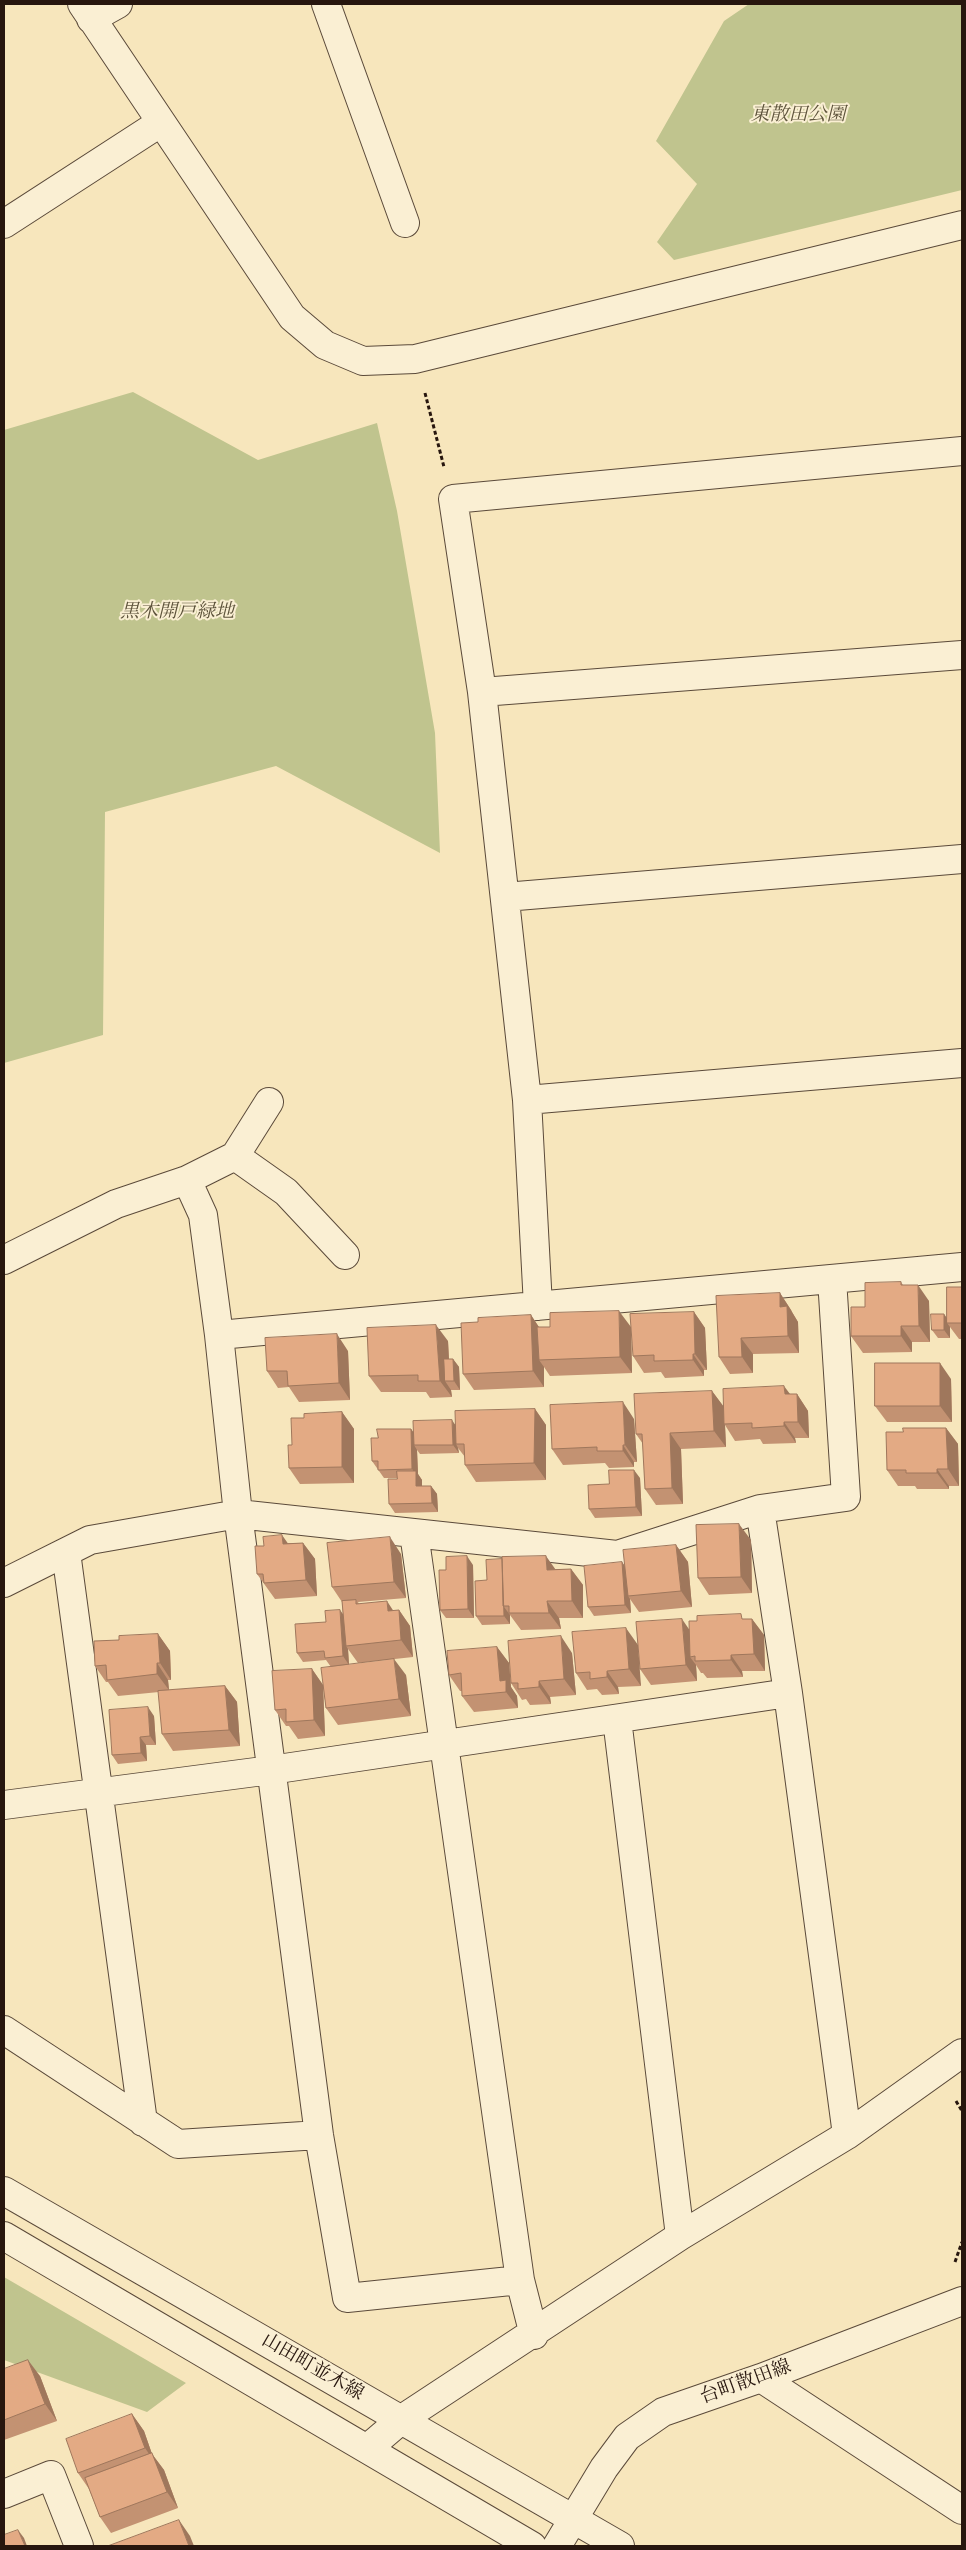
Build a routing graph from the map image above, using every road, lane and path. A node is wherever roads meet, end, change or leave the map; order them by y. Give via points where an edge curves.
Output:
1 (118, 4) edge
2 (326, 4) edge
3 (86, 11) edge
4 (160, 123) junction
5 (405, 223) dead end
6 (4, 224) edge
7 (962, 225) edge
8 (415, 359) junction
9 (962, 451) edge
10 (453, 500) junction
11 (962, 655) edge
12 (482, 692) junction
13 (962, 859) edge
14 (505, 897) junction
15 (962, 1063) edge
16 (527, 1100) junction
17 (269, 1102) dead end
18 (235, 1156) junction
19 (187, 1180) junction
20 (345, 1255) dead end
21 (4, 1260) edge
22 (962, 1267) edge
23 (832, 1279) junction
24 (538, 1306) junction
25 (219, 1336) junction
26 (760, 1509) junction
27 (238, 1514) junction
28 (414, 1533) junction
29 (66, 1552) junction
30 (4, 1582) edge
31 (788, 1693) junction
32 (617, 1719) junction
33 (442, 1745) junction
34 (271, 1770) junction
35 (99, 1793) junction
36 (4, 1805) edge
37 (4, 2030) edge
38 (962, 2053) edge
39 (143, 2122) junction
40 (319, 2134) junction
41 (848, 2134) junction
42 (4, 2191) edge
43 (4, 2236) edge
44 (680, 2236) junction
45 (962, 2242) edge
46 (955, 2262) dead end
47 (520, 2280) junction
48 (962, 2301) edge
49 (534, 2335) junction
50 (761, 2378) junction
51 (402, 2419) junction
52 (368, 2448) junction
53 (4, 2494) edge
54 (962, 2510) edge
55 (572, 2520) junction
56 (80, 2546) edge
57 (532, 2546) edge
58 (557, 2546) edge
59 (620, 2546) edge

1 - 3 street
2 - 5 street
3 - 4 street
4 - 6 street
4 - 8 street via 292,317 325,346 363,361
7 - 8 street
8 - 10 path
9 - 10 street
10 - 12 street
11 - 12 street
12 - 14 street
13 - 14 street
14 - 16 street
15 - 16 street
16 - 24 street
17 - 18 street
18 - 19 street
18 - 20 street via 286,1192
19 - 21 street via 116,1204
19 - 25 street via 203,1214
22 - 23 street
23 - 24 street
23 - 26 street via 846,1497
24 - 25 street
25 - 27 street
26 - 28 street via 617,1555
26 - 31 street
27 - 28 street
27 - 29 street via 90,1540
27 - 34 street
28 - 33 street
29 - 30 street
29 - 35 street
31 - 32 street
31 - 41 street
32 - 33 street
32 - 44 street
33 - 34 street
33 - 47 street
34 - 35 street
34 - 40 street
35 - 36 street
35 - 39 street
37 - 39 street
38 - 41 street
39 - 40 street via 178,2144
40 - 47 street via 347,2298
41 - 44 street
42 - 51 street, 山田町並木線
43 - 52 street
44 - 49 street
45 - 46 path
47 - 49 street
48 - 50 street, 台町散田線
49 - 51 street
50 - 54 street
50 - 55 street, 台町散田線 via 663,2412 627,2436
51 - 52 street
51 - 55 street, 山田町並木線
52 - 57 street
53 - 56 street via 51,2475
55 - 58 street, 台町散田線
55 - 59 street, 山田町並木線

